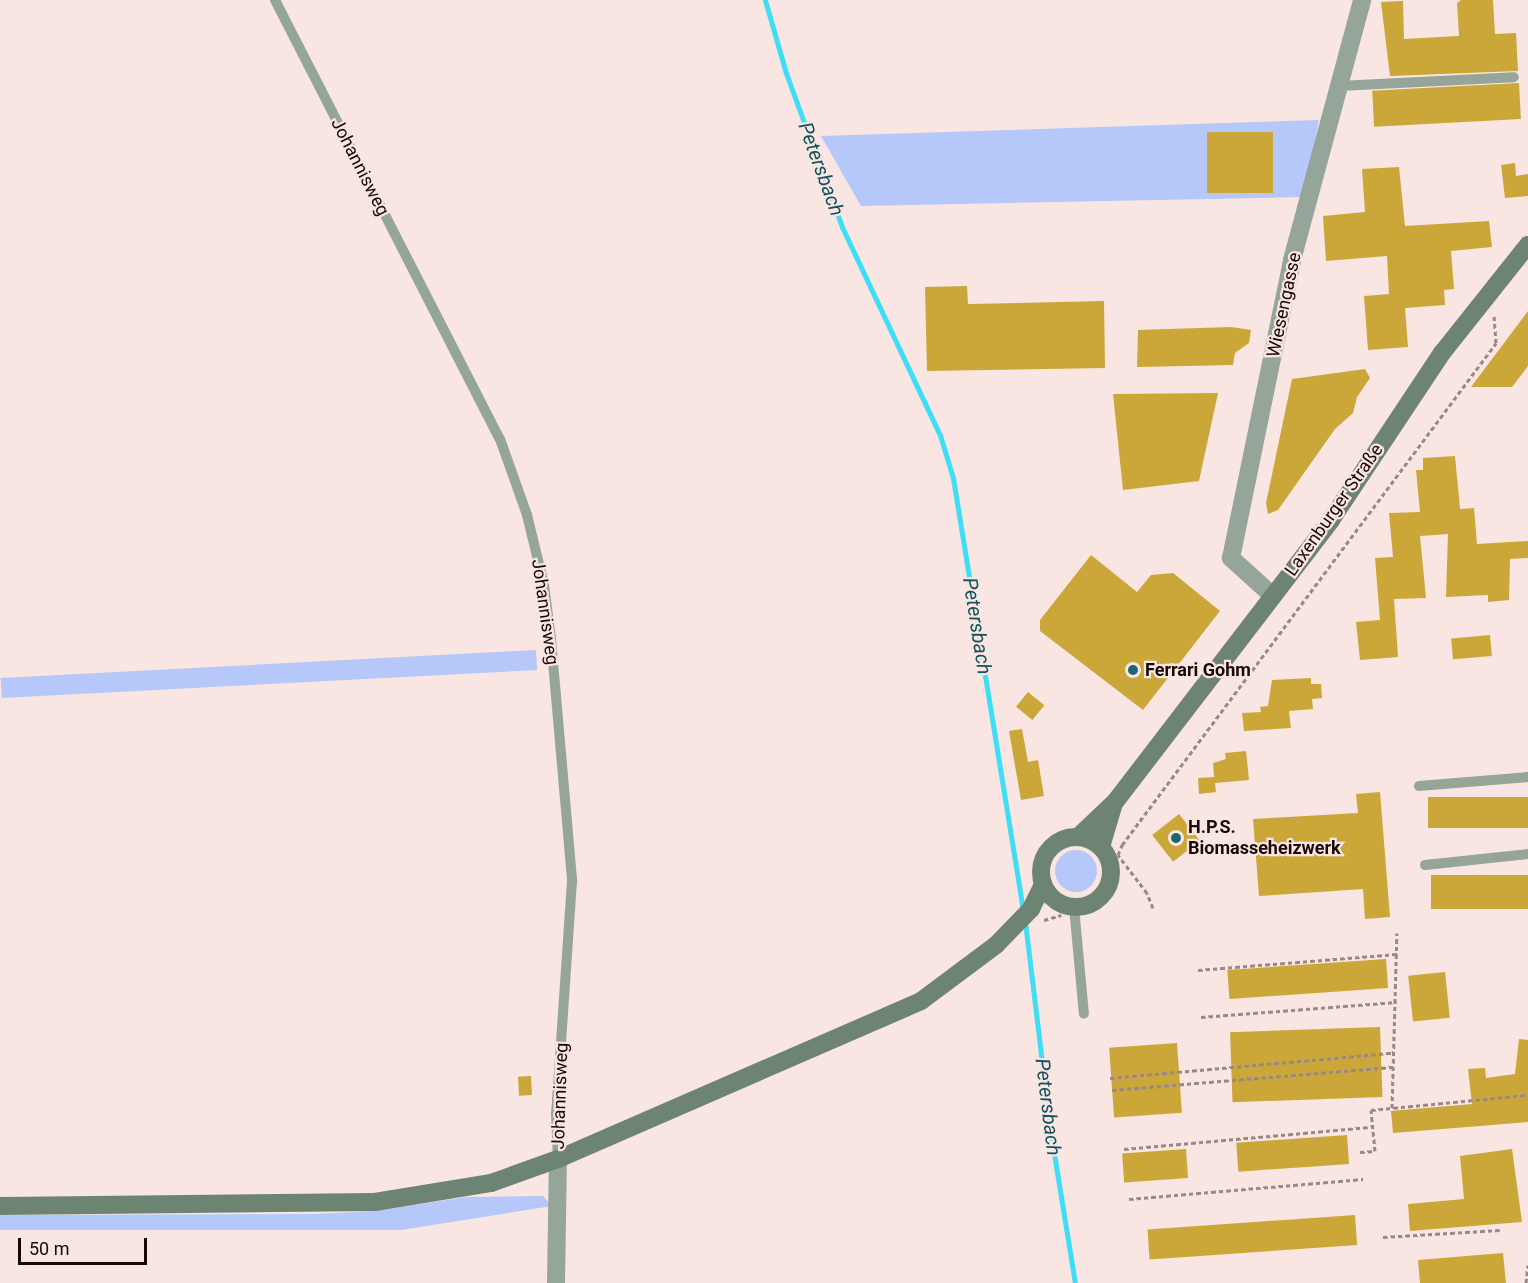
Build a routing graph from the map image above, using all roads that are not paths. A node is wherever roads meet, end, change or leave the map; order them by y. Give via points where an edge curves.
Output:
1 (275, 0) edge
2 (1362, 0) edge
3 (1514, 77) dead end
4 (1339, 86) junction
5 (1528, 245) edge
6 (1273, 596) junction
7 (1528, 777) edge
8 (1419, 786) dead end
9 (1115, 802) junction
10 (1079, 836) junction
11 (1101, 847) junction
12 (1528, 854) edge
13 (1425, 865) dead end
14 (1043, 884) junction
15 (1069, 907) junction
16 (1036, 915) junction
17 (1084, 1014) dead end
18 (558, 1160) junction
19 (0, 1206) edge
20 (556, 1283) edge

1 - 18 lane, Johannisweg via 500,439 527,515 544,585 551,639 572,881 556,1113
2 - 4 street, Wiesengasse
3 - 4 lane
4 - 6 street, Wiesengasse via 1292,261 1231,558
5 - 6 main road, Laxenburger Straße via 1442,352 1331,520
6 - 9 main road, Laxenburger Straße
7 - 8 lane
9 - 10 main road, Laxenburger Straße
9 - 11 main road, Laxenburger Straße
10 - 11 main road
10 - 14 main road, Laxenburger Straße via 1065,838 1048,850 1041,870
11 - 15 main road via 1111,869 1107,888 1090,904
12 - 13 lane
14 - 15 main road
14 - 16 main road, Laxenburger Straße
15 - 16 main road
15 - 17 lane
16 - 18 main road, Laxenburger Straße via 921,1001
18 - 19 main road, Laxenburger Straße via 491,1183 375,1202
18 - 20 street, Johannisweg

